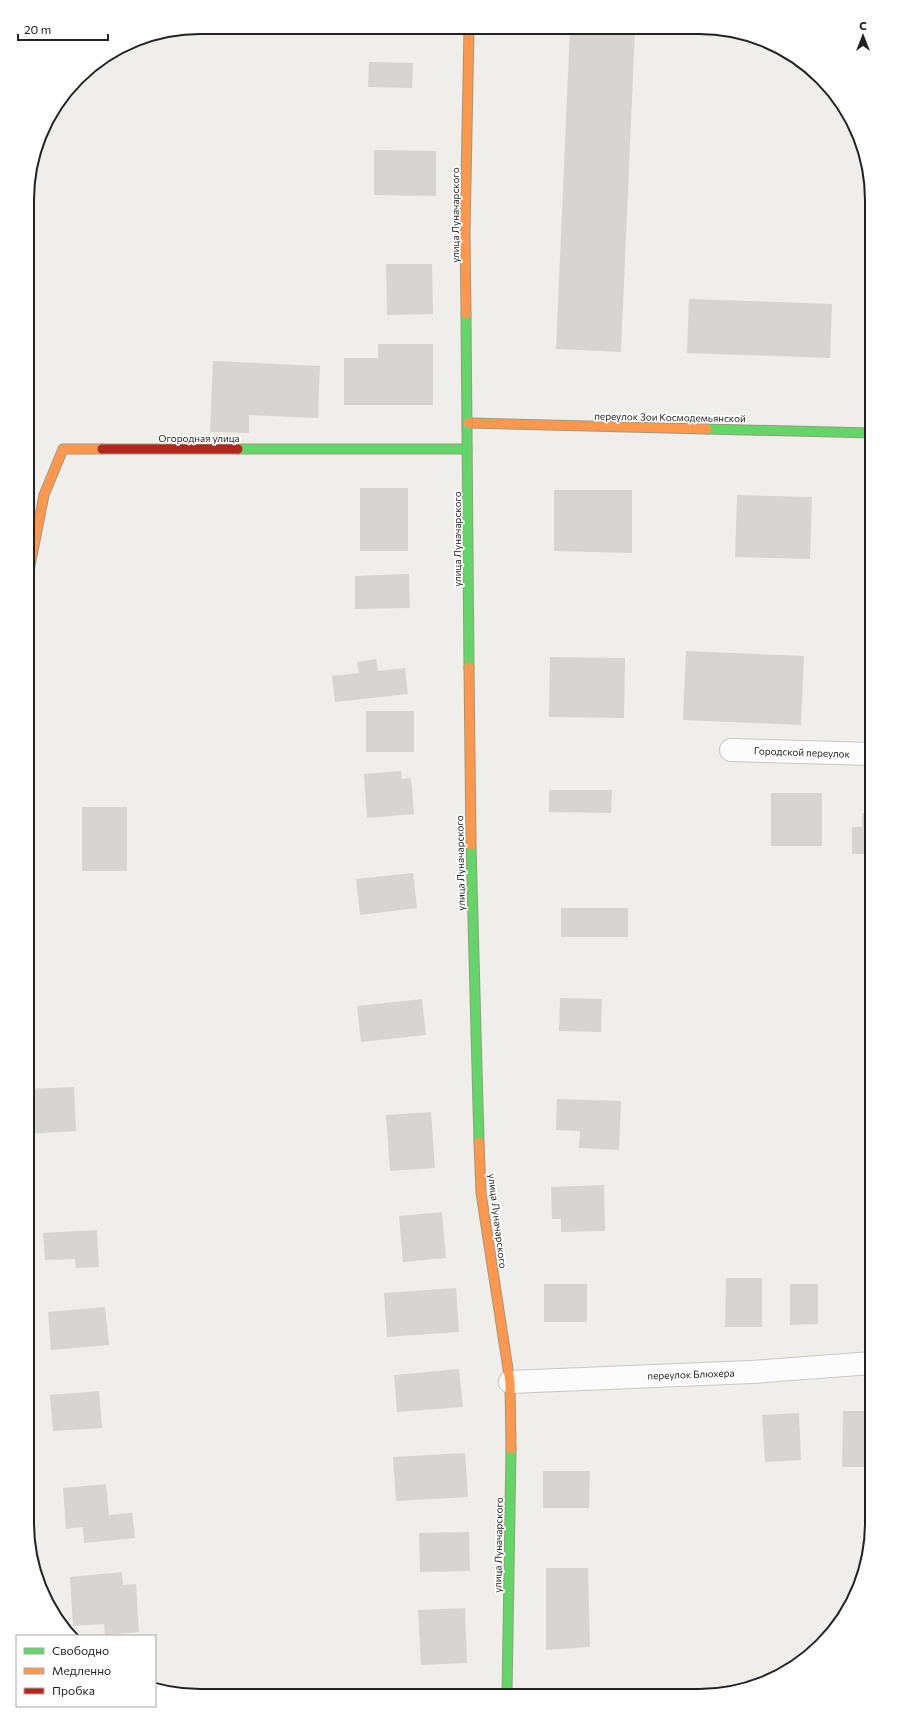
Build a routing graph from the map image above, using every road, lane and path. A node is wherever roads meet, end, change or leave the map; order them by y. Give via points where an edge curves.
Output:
1 (469, 34) edge
2 (468, 423) junction
3 (865, 433) edge
4 (467, 449) junction
5 (34, 546) edge
6 (731, 750) dead end
7 (865, 754) edge
8 (865, 1364) edge
9 (510, 1382) junction
10 (507, 1689) edge

1 - 2 street, улица Луначарского via 465,232
2 - 3 street, переулок Зои Космодемьянской
2 - 4 street, улица Луначарского
4 - 5 street, Огородная улица via 63,449 44,496
4 - 9 street, улица Луначарского via 470,867 481,1193
6 - 7 street, Городской переулок
8 - 9 street, переулок Блюхера via 752,1372
9 - 10 street, улица Луначарского

